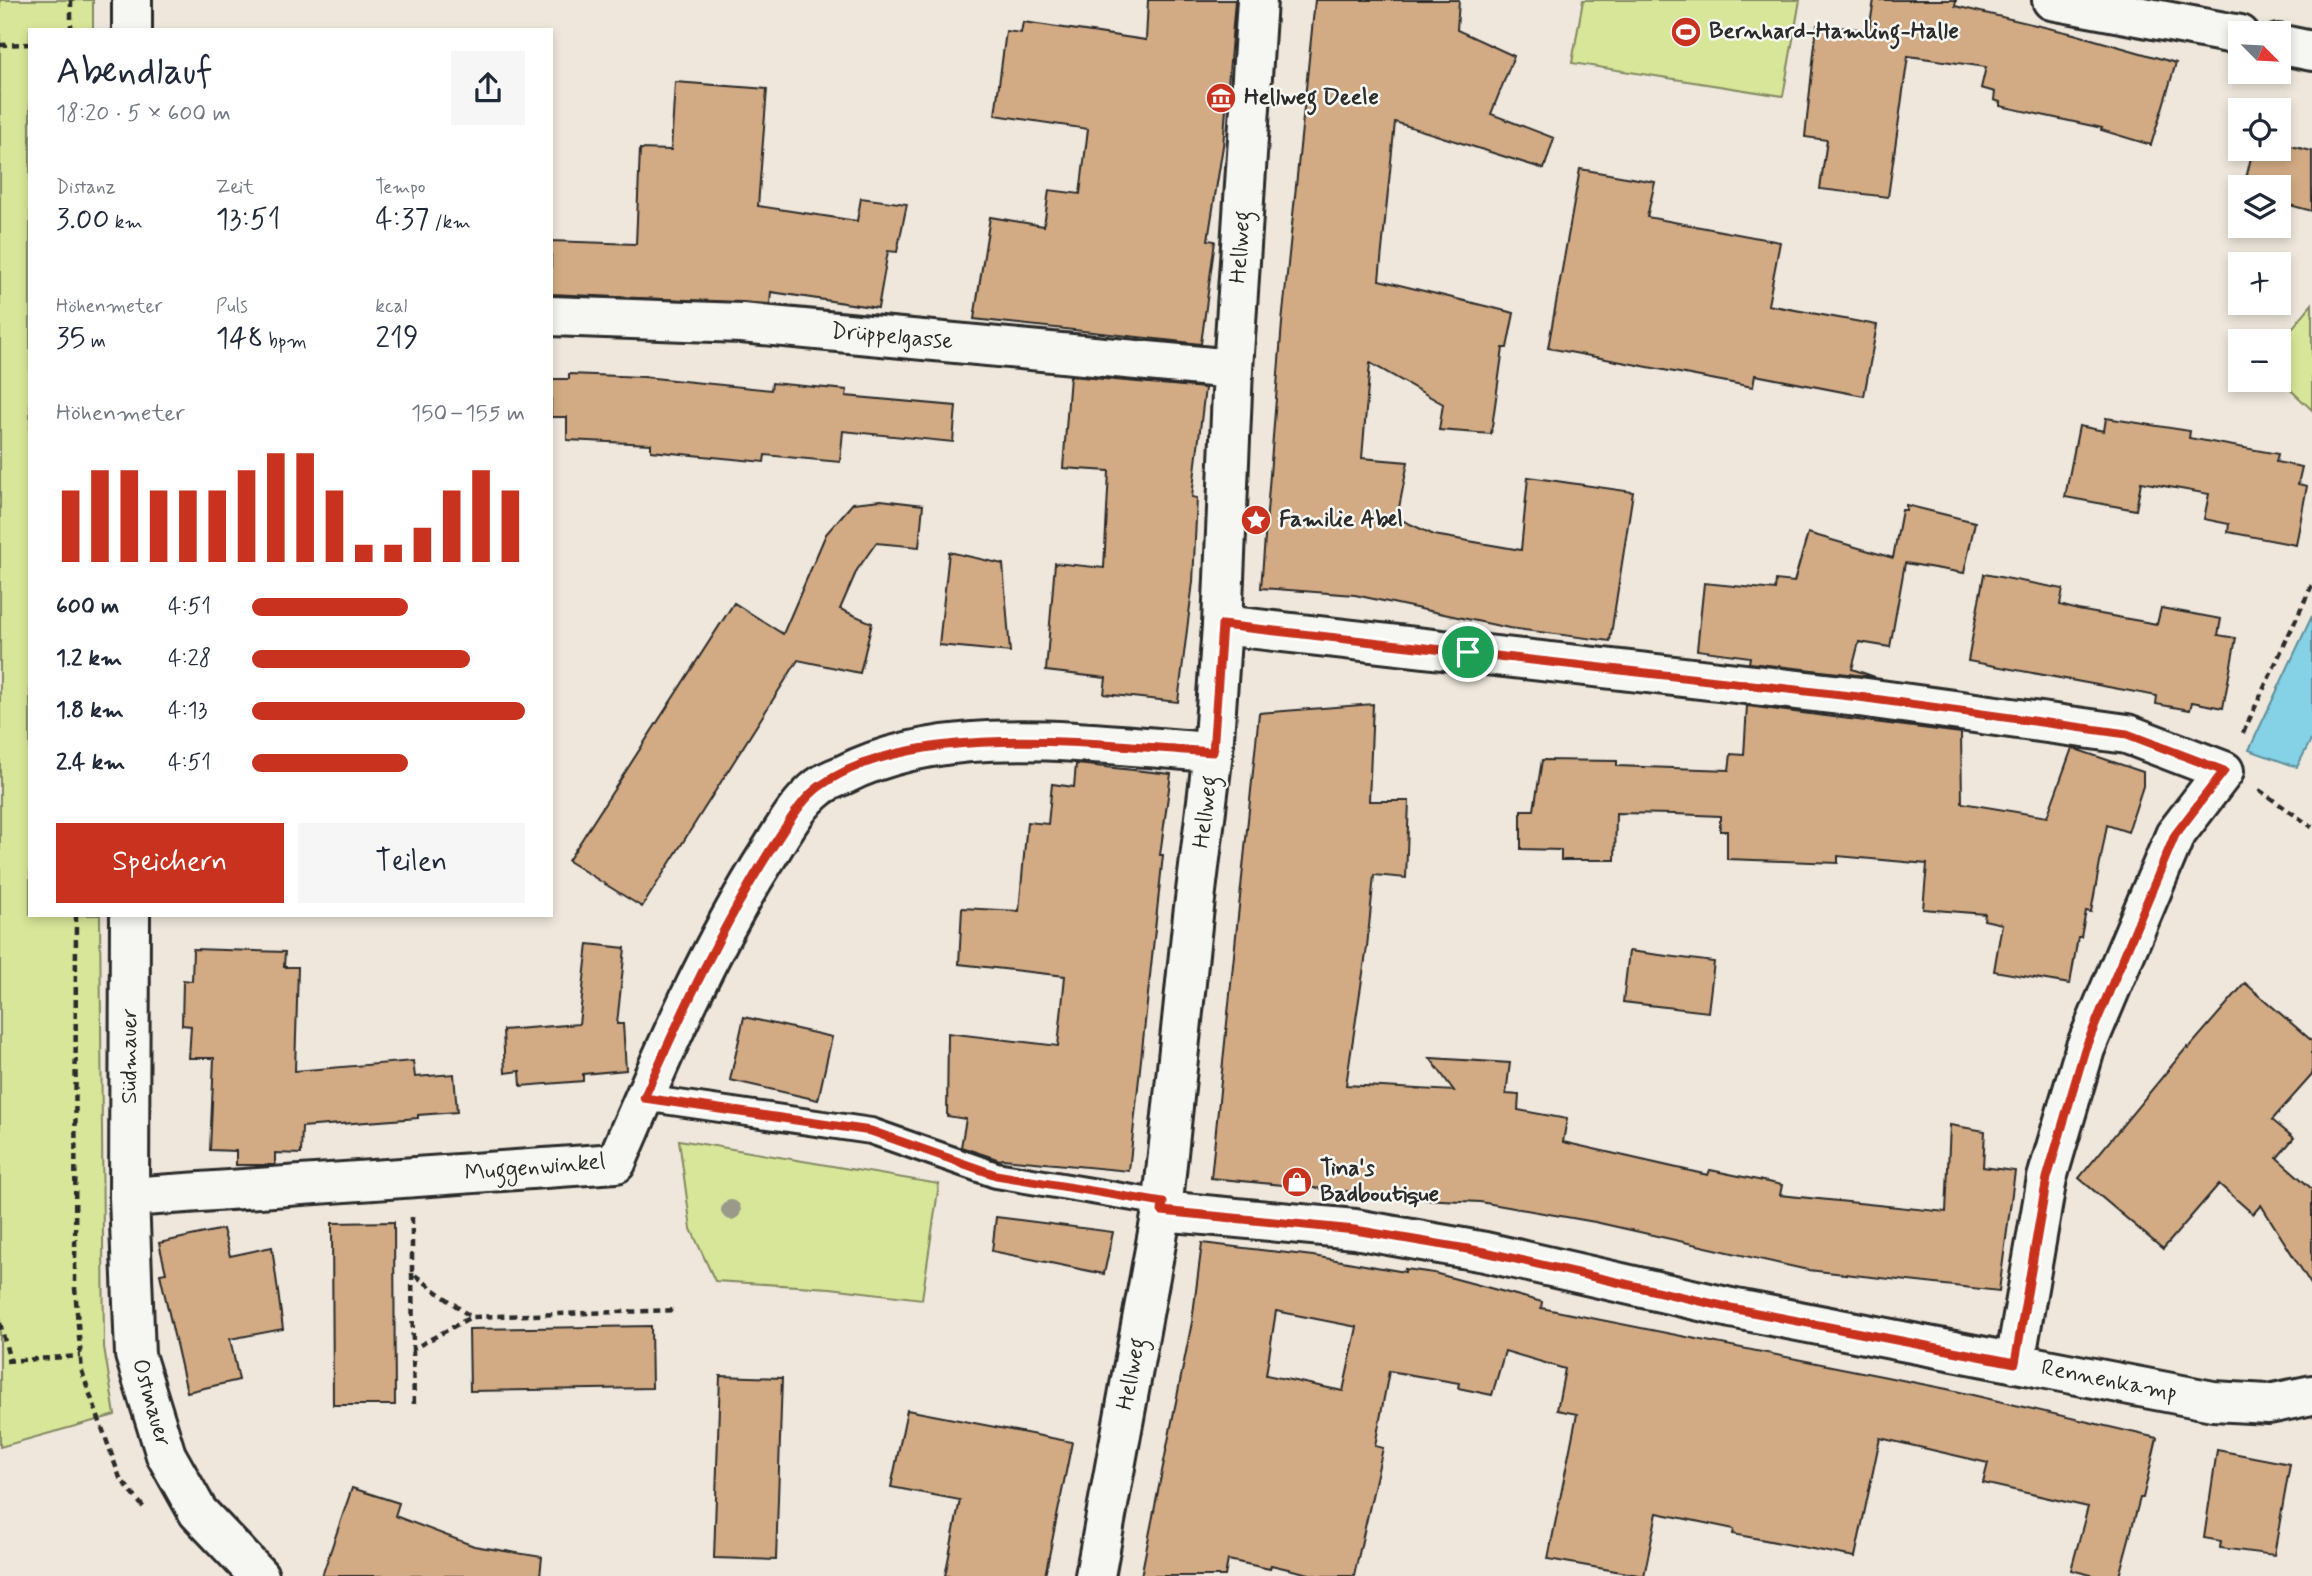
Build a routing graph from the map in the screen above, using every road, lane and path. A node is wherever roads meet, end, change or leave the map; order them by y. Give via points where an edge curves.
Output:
1 (71, 0) edge
2 (132, 0) edge
3 (1258, 0) edge
4 (2052, 0) edge
5 (71, 28) edge
6 (132, 28) edge
7 (2228, 33) edge
8 (28, 44) edge
9 (0, 45) edge
10 (2291, 47) edge
11 (2312, 51) edge
12 (553, 316) edge
13 (1233, 369) junction
14 (2312, 585) edge
15 (1222, 625) junction
16 (1213, 752) junction
17 (2224, 771) junction
18 (2312, 827) edge
19 (130, 917) edge
20 (644, 1098) junction
21 (411, 1178) junction
22 (129, 1197) junction
23 (1162, 1207) junction
24 (412, 1273) junction
25 (677, 1310) dead end
26 (471, 1317) junction
27 (0, 1323) edge
28 (413, 1349) junction
29 (81, 1356) dead end
30 (2015, 1363) junction
31 (2312, 1395) edge
32 (414, 1409) dead end
33 (258, 1576) edge
34 (1095, 1576) edge

1 - 5 path
2 - 6 street
3 - 13 street, Hellweg
4 - 7 street
8 - 9 path
10 - 11 street
12 - 13 street, Drüppelgasse via 741,323
13 - 15 street, Hellweg
14 - 17 path
15 - 16 street, Hellweg
15 - 17 street via 1846,695 2127,734
16 - 20 street, Muggenwinkel via 1031,741 943,744 867,763 818,787 790,820 737,902
16 - 23 street, Hellweg
17 - 18 path
17 - 30 street via 2175,835 2085,1049 2047,1178
19 - 22 street, Südmauer
20 - 21 street, Muggenwinkel via 616,1163
20 - 23 lane via 871,1131 996,1175
21 - 22 street, Muggenwinkel
21 - 24 path
22 - 33 street, Ostmauer via 135,1355 166,1455 198,1511
23 - 30 street, Rennenkamp via 1355,1230 1485,1252 1731,1308
23 - 34 street, Hellweg
24 - 26 path
24 - 28 path
25 - 26 path
26 - 28 path
27 - 29 path via 8,1361
28 - 32 path
30 - 31 street, Rennenkamp via 2213,1402 2269,1404

